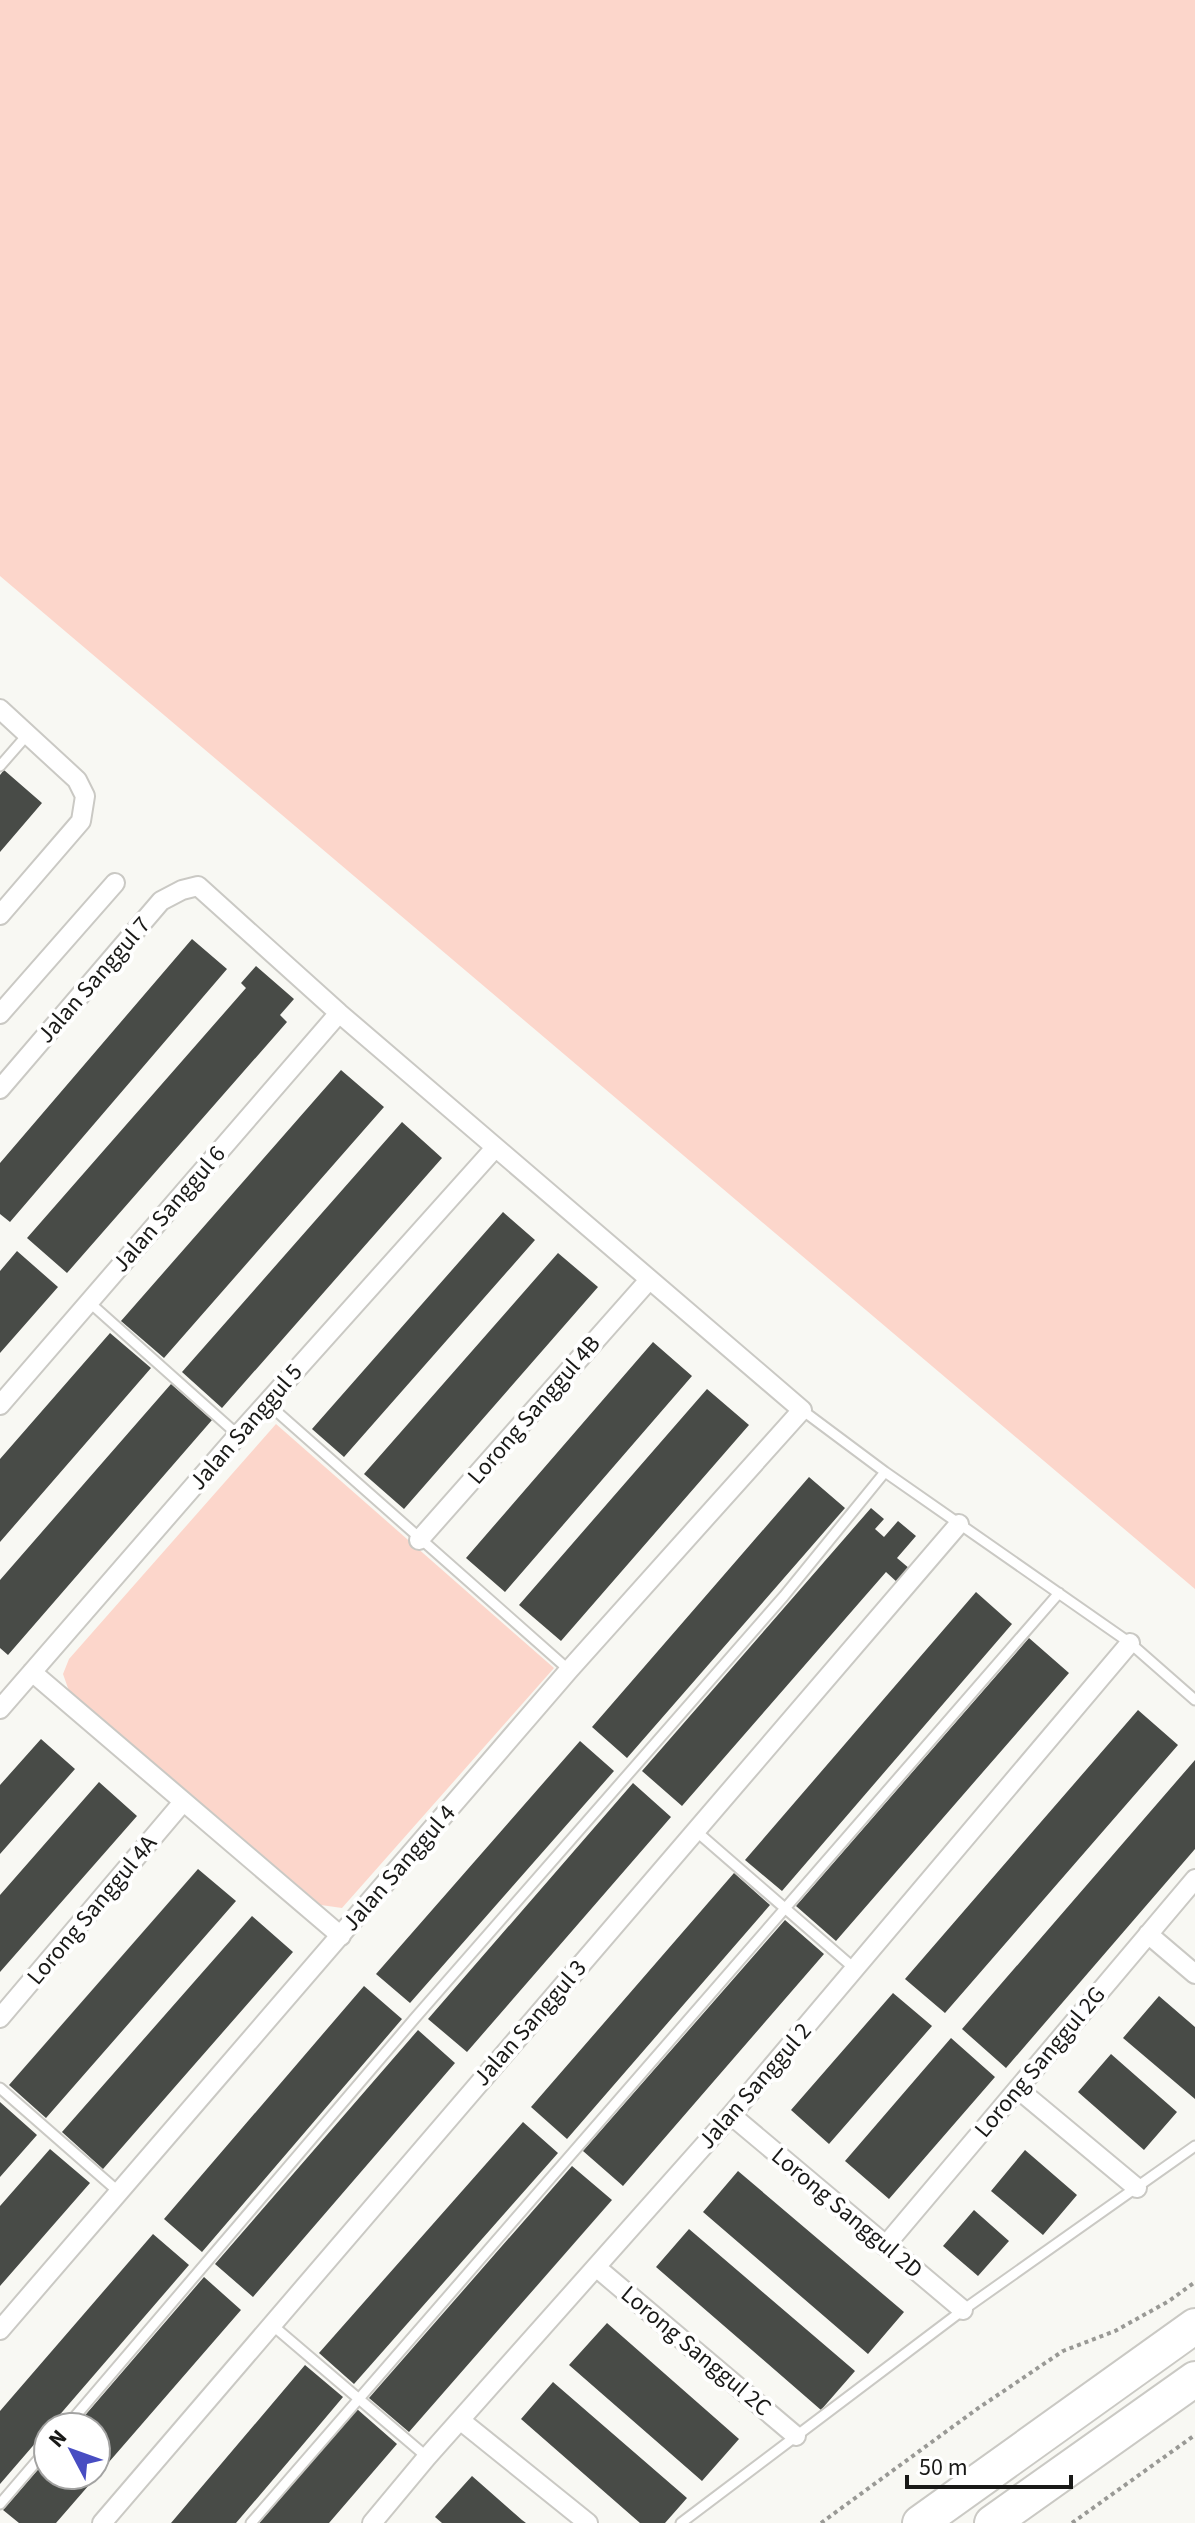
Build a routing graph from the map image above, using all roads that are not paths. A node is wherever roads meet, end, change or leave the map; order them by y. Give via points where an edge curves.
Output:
1 (0, 709) edge
2 (28, 734) junction
3 (0, 766) edge
4 (115, 883) dead end
5 (0, 915) edge
6 (339, 1013) junction
7 (0, 1014) edge
8 (0, 1089) edge
9 (495, 1148) junction
10 (649, 1280) junction
11 (89, 1302) junction
12 (267, 1403) junction
13 (0, 1405) edge
14 (802, 1410) junction
15 (238, 1435) junction
16 (885, 1472) junction
17 (959, 1524) junction
18 (419, 1540) junction
19 (1059, 1593) junction
20 (1130, 1643) junction
21 (569, 1670) junction
22 (32, 1672) junction
23 (1195, 1700) edge
24 (0, 1709) edge
25 (183, 1802) junction
26 (696, 1831) junction
27 (1195, 1879) edge
28 (785, 1908) junction
29 (1148, 1934) junction
30 (341, 1936) junction
31 (855, 1969) junction
32 (1195, 1974) edge
33 (0, 2018) edge
34 (0, 2088) edge
35 (1018, 2089) junction
36 (731, 2115) junction
37 (1195, 2146) edge
38 (1137, 2188) junction
39 (120, 2193) junction
40 (885, 2246) junction
41 (596, 2267) junction
42 (963, 2310) junction
43 (271, 2324) junction
44 (1195, 2326) edge
45 (0, 2330) edge
46 (1195, 2379) edge
47 (357, 2398) junction
48 (80, 2411) edge
49 (460, 2420) junction
50 (796, 2436) junction
51 (427, 2457) junction
52 (32, 2467) edge
53 (0, 2504) edge
54 (102, 2523) edge
55 (251, 2523) edge
56 (372, 2523) edge
57 (588, 2523) edge
58 (681, 2523) edge
59 (920, 2523) edge
60 (992, 2523) edge

1 - 2 street
2 - 3 lane
2 - 5 street via 77,780 85,796 81,821
4 - 7 street
6 - 8 street, Jalan Sanggul 7 via 198,886 161,901
6 - 9 street
6 - 11 street, Jalan Sanggul 6
9 - 10 street
9 - 12 street, Jalan Sanggul 5
10 - 14 street
10 - 18 street, Lorong Sanggul 4B
11 - 13 street, Jalan Sanggul 6
11 - 15 lane
12 - 15 street, Jalan Sanggul 5
12 - 18 lane
14 - 16 lane
14 - 21 street, Jalan Sanggul 4
15 - 22 street, Jalan Sanggul 5
16 - 17 lane
16 - 48 lane via 784,1596
17 - 19 lane
17 - 26 street, Jalan Sanggul 3
18 - 21 lane
19 - 20 lane
19 - 28 lane
20 - 23 lane
20 - 31 street, Jalan Sanggul 2
21 - 30 street, Jalan Sanggul 4
22 - 24 street, Jalan Sanggul 5
22 - 25 street
25 - 30 street
25 - 33 street, Lorong Sanggul 4A
26 - 28 lane
26 - 43 street, Jalan Sanggul 3
27 - 29 street, Lorong Sanggul 2G
28 - 31 lane
28 - 47 lane
29 - 32 street
29 - 35 street, Lorong Sanggul 2G
30 - 39 street, Jalan Sanggul 4
31 - 36 street, Jalan Sanggul 2
34 - 39 lane
35 - 38 street
35 - 40 street, Lorong Sanggul 2G
36 - 40 street, Lorong Sanggul 2D
36 - 41 street, Jalan Sanggul 2
37 - 38 lane
38 - 42 lane
39 - 45 street, Jalan Sanggul 4
40 - 42 street, Lorong Sanggul 2D
41 - 49 street, Jalan Sanggul 2
41 - 50 street, Lorong Sanggul 2C
42 - 50 lane
43 - 47 lane
43 - 54 street, Jalan Sanggul 3
44 - 59 highway
46 - 60 highway
47 - 51 lane
47 - 55 lane
49 - 51 street, Jalan Sanggul 2
49 - 57 street
50 - 58 lane
51 - 56 street, Jalan Sanggul 2
52 - 53 lane

